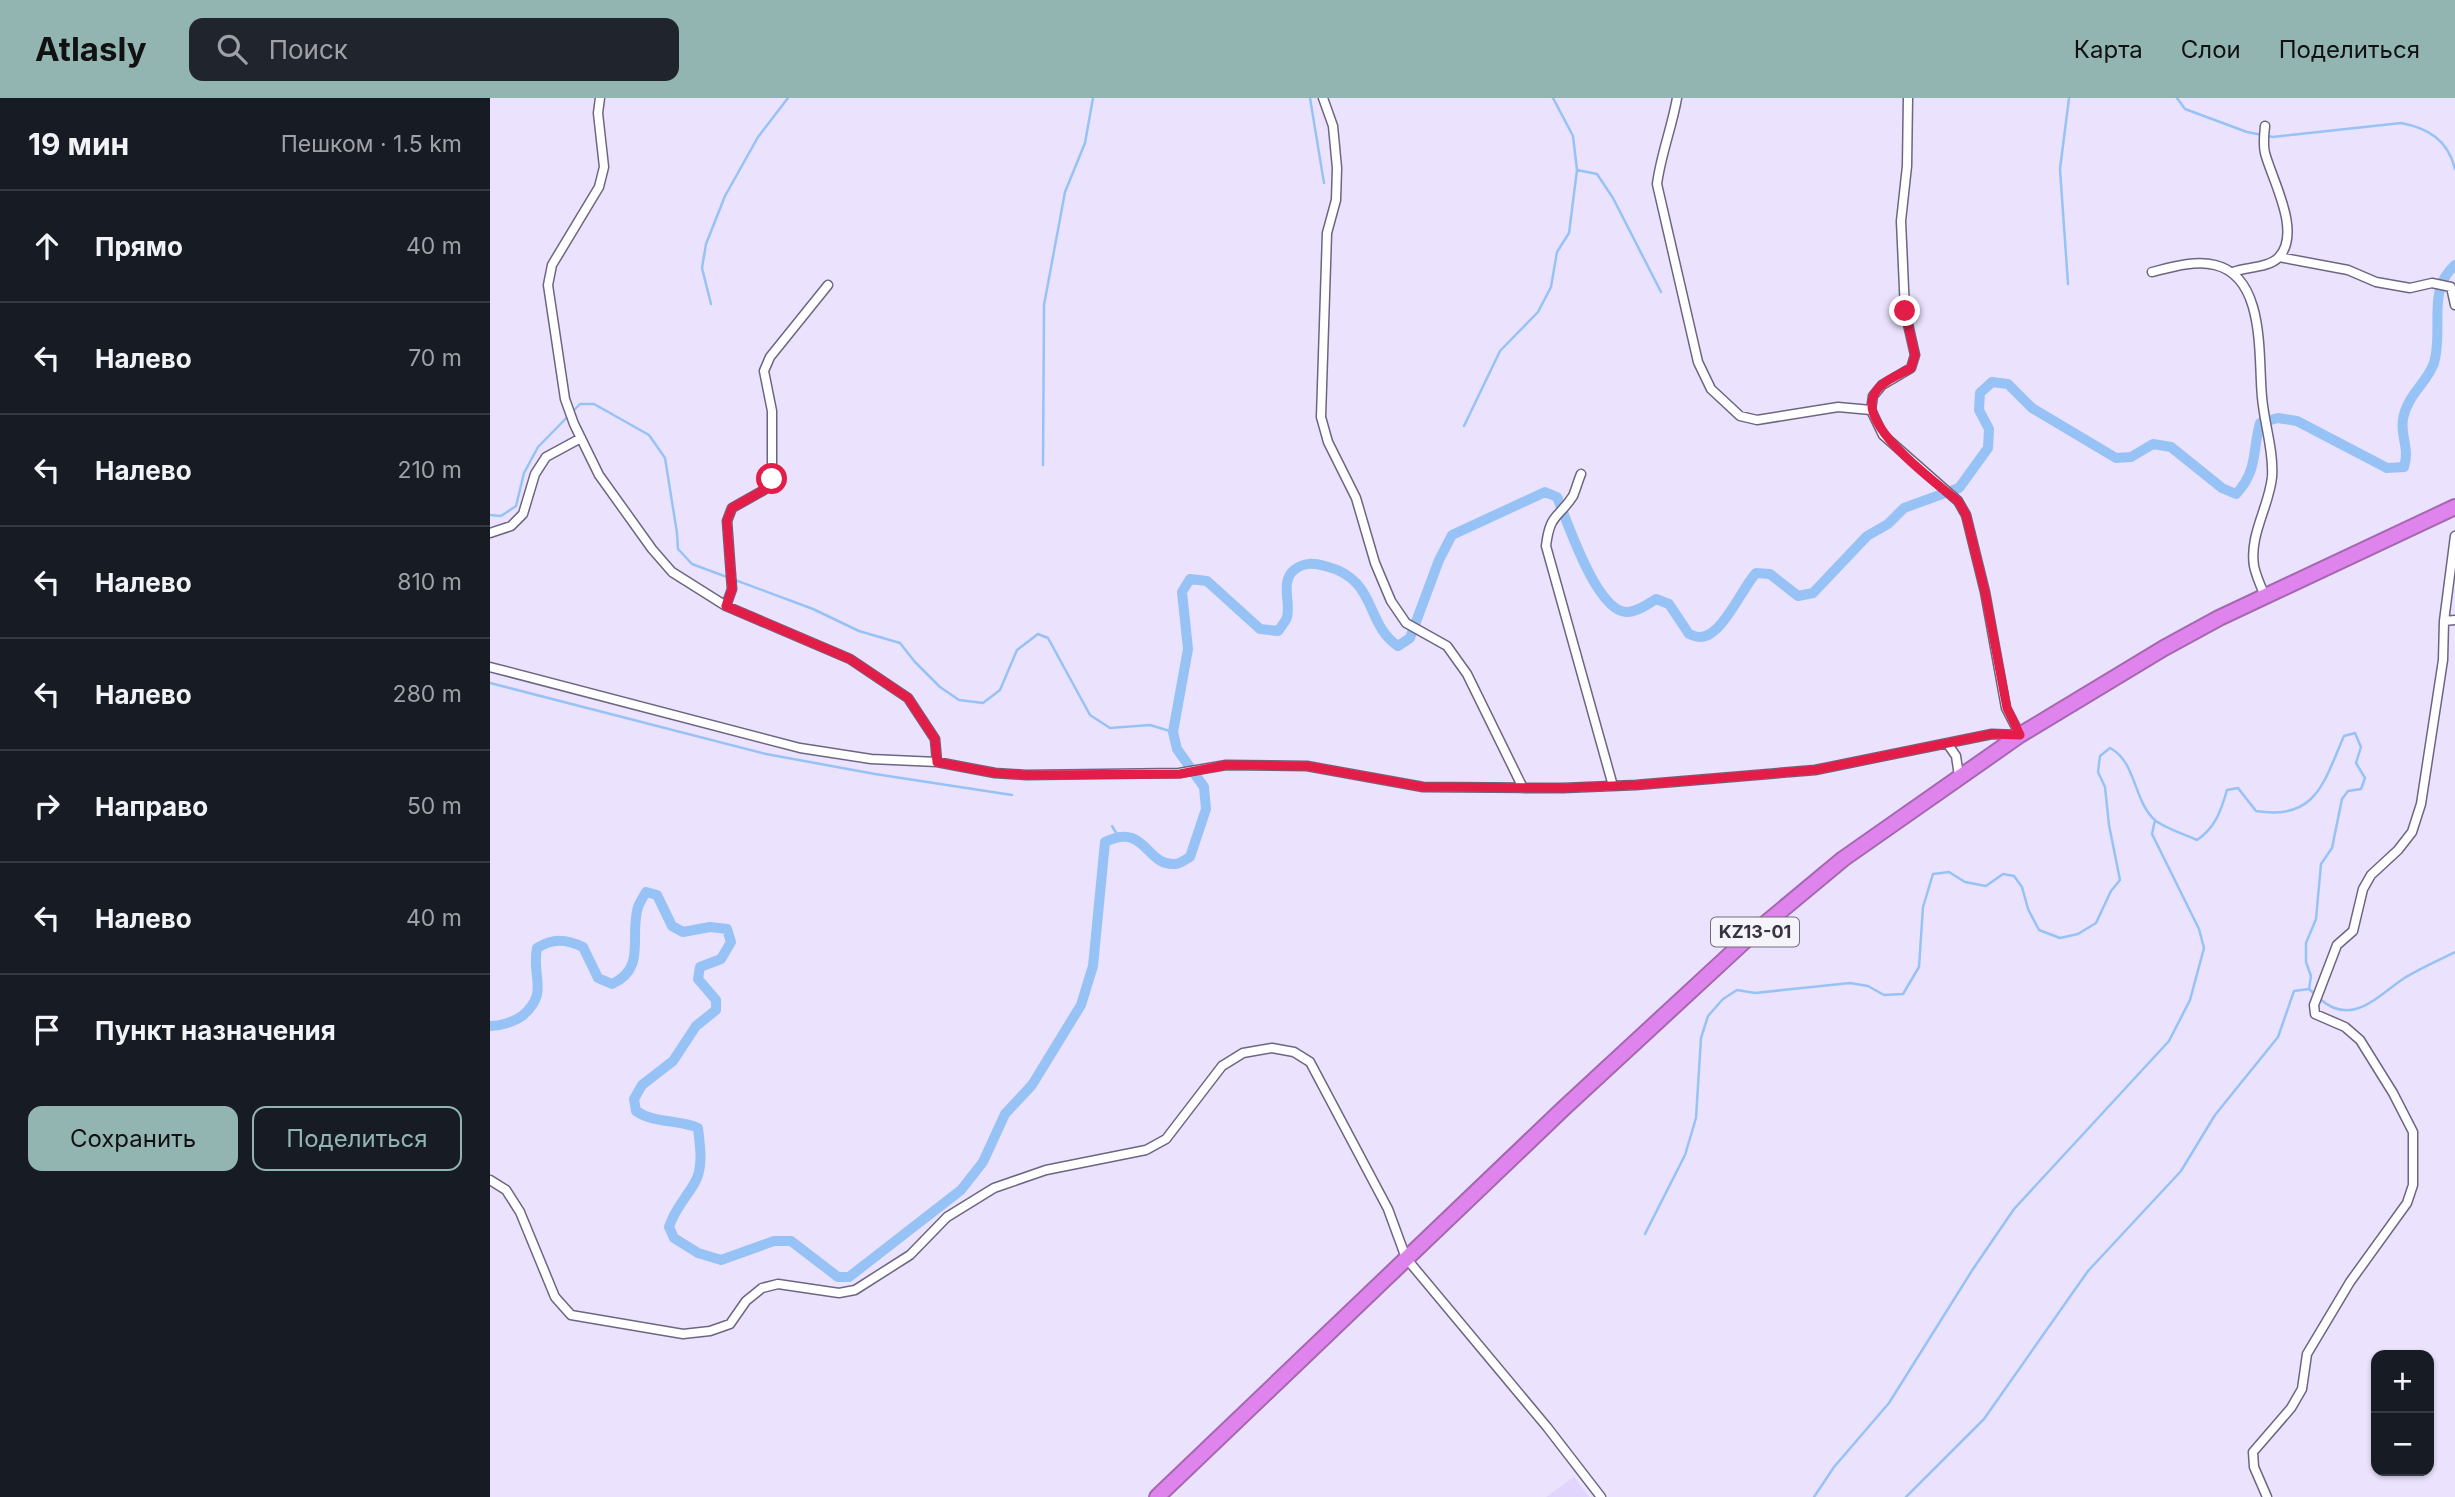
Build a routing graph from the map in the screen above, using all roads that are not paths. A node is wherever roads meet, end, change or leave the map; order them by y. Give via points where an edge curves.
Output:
1 (600, 98) edge
2 (1323, 98) edge
3 (1677, 98) edge
4 (1909, 98) edge
5 (2265, 126) dead end
6 (2279, 257) junction
7 (2152, 272) dead end
8 (2233, 272) junction
9 (828, 285) dead end
10 (2455, 305) edge
11 (1871, 410) junction
12 (581, 438) junction
13 (1581, 474) dead end
14 (2455, 507) edge
15 (490, 533) edge
16 (2455, 536) edge
17 (2264, 597) junction
18 (726, 606) junction
19 (2455, 620) edge
20 (2444, 621) junction
21 (490, 667) edge
22 (2020, 735) junction
23 (1947, 743) junction
24 (937, 762) junction
25 (1959, 776) junction
26 (1613, 786) junction
27 (1523, 788) junction
28 (490, 1180) edge
29 (1406, 1258) junction
30 (1157, 1497) edge
31 (1601, 1497) edge
32 (2267, 1497) edge

1 - 12 street via 604,167 599,187 552,265 548,285 565,399
2 - 27 street via 1333,126 1337,168 1336,200 1327,233 1321,417 1328,442 1356,498 1391,601 1406,623 1447,646 1467,674
3 - 11 street via 1657,184 1698,362 1711,389 1740,416 1757,420 1838,407
4 - 11 street via 1902,221 1905,311 1915,355 1911,368 1882,384 1873,396
5 - 6 street via 2264,150 2286,216 2286,242
6 - 8 street
6 - 10 street via 2410,288 2432,283 2451,287
7 - 8 street via 2190,264 2215,265
8 - 17 street via 2248,291 2256,317 2271,459 2272,478 2253,549
9 - 18 street via 770,356 764,371 772,411 772,479 764,490 732,508 727,521 732,589
11 - 22 street via 1883,435 1958,501 1966,515 2007,708
12 - 15 street via 546,457 535,474 523,514 511,526
12 - 18 street via 599,475 659,557 672,572
13 - 26 street via 1573,496 1548,528 1546,546
14 - 17 highway, KZ13-01
16 - 20 street
17 - 22 highway, KZ13-01 via 2164,648
18 - 24 street via 850,659 908,698 935,739
19 - 20 street
20 - 32 street via 2443,660 2421,804 2412,832 2363,889 2353,931 2337,945 2314,1005 2315,1014 2345,1027 2360,1040 2393,1093 2413,1132 2413,1185 2407,1203 2350,1282 2307,1354 2302,1389 2291,1408 2253,1452 2254,1467
21 - 24 street via 800,748 871,760
22 - 23 street via 1992,734
22 - 25 highway, KZ13-01
23 - 25 street via 1956,757
23 - 26 street via 1815,770
24 - 27 street via 1026,775 1180,774 1226,765 1307,766 1423,787
25 - 29 highway, KZ13-01 via 1843,859 1748,938
26 - 27 street
28 - 29 street via 506,1190 520,1212 555,1297 571,1315 683,1334 710,1331 730,1324 762,1288 778,1284 839,1293 855,1290 910,1255 947,1217 995,1188 1045,1171 1146,1150 1166,1139 1222,1066 1243,1054 1272,1048 1294,1052 1310,1062 1388,1209
29 - 30 highway, KZ13-01
29 - 31 street

